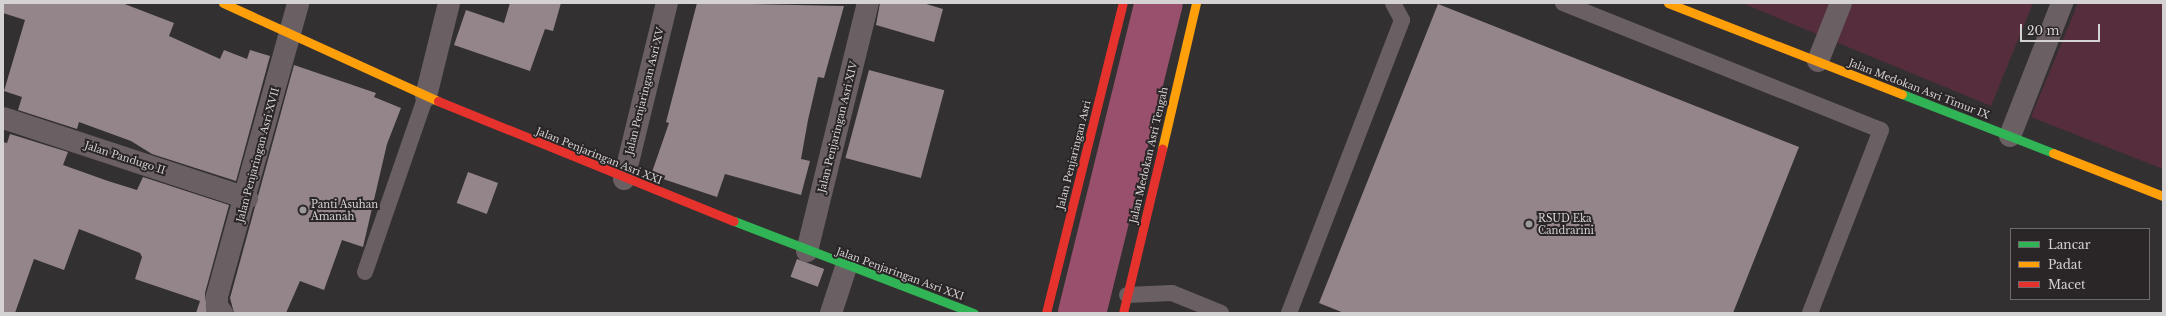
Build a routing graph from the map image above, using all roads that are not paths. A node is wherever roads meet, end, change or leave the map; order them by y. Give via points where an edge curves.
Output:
1 (223, 3) edge
2 (298, 3) edge
3 (449, 3) edge
4 (666, 3) edge
5 (868, 3) edge
6 (1123, 3) edge
7 (1196, 3) edge
8 (1393, 3) edge
9 (1563, 3) edge
10 (1668, 3) edge
11 (1841, 3) edge
12 (2062, 3) edge
13 (291, 35) junction
14 (1818, 61) junction
15 (426, 96) junction
16 (3, 118) edge
17 (2010, 136) junction
18 (624, 179) junction
19 (2163, 196) edge
20 (247, 198) junction
21 (807, 251) junction
22 (846, 267) junction
23 (366, 272) dead end
24 (1127, 295) junction
25 (220, 310) edge
26 (831, 313) edge
27 (974, 313) edge
28 (1046, 313) edge
29 (1123, 313) edge
30 (1221, 313) edge
31 (1289, 313) edge
32 (1810, 313) edge

1 - 13 street, Jalan Penjaringan Asri XXI
2 - 13 street, Jalan Penjaringan Asri XVII
3 - 15 street
4 - 18 street, Jalan Penjaringan Asri XV
5 - 21 street, Jalan Penjaringan Asri XIV
6 - 28 street, Jalan Penjaringan Asri
7 - 24 street, Jalan Medokan Asri Tengah
8 - 31 lane via 1402,20
9 - 32 lane via 1880,130
10 - 14 street, Jalan Medokan Asri Timur IX
11 - 14 street
12 - 17 street
13 - 15 street, Jalan Penjaringan Asri XXI
13 - 20 street, Jalan Penjaringan Asri XVII
14 - 17 street, Jalan Medokan Asri Timur IX
15 - 18 street, Jalan Penjaringan Asri XXI
15 - 23 lane
16 - 20 street, Jalan Pandugo II
17 - 19 street, Jalan Medokan Asri Timur IX
18 - 21 street, Jalan Penjaringan Asri XXI
20 - 25 street, Jalan Penjaringan Asri XVII via 217,296
21 - 22 street, Jalan Penjaringan Asri XXI
22 - 26 street
22 - 27 street, Jalan Penjaringan Asri XXI
24 - 29 street, Jalan Medokan Asri Tengah
24 - 30 lane via 1172,293

